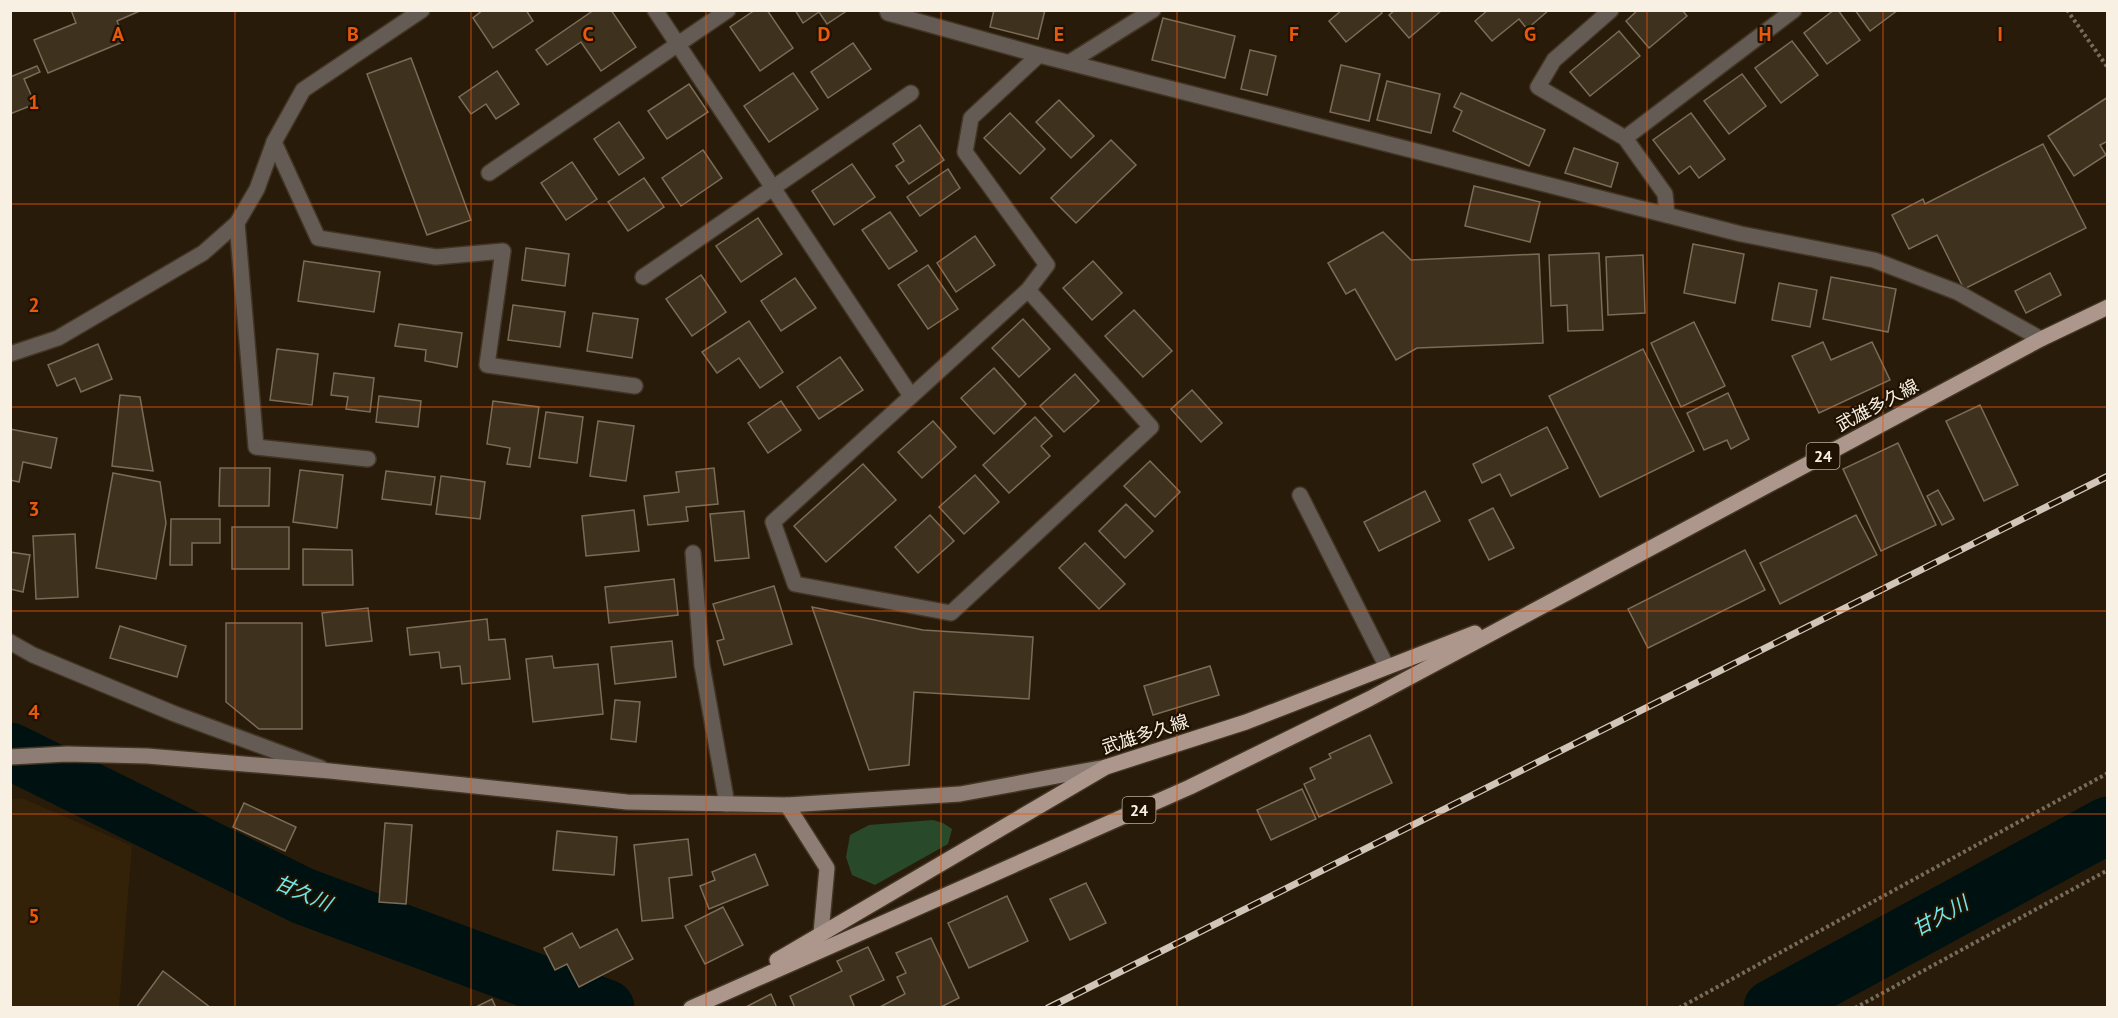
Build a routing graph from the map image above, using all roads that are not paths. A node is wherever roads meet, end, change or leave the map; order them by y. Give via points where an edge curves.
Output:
1 (422, 10) edge
2 (655, 10) edge
3 (728, 10) edge
4 (887, 10) edge
5 (1153, 10) edge
6 (1611, 10) edge
7 (1794, 10) edge
8 (405, 16) edge
9 (678, 45) junction
10 (1039, 56) junction
11 (1070, 62) junction
12 (911, 93) dead end
13 (1625, 138) junction
14 (274, 142) junction
15 (489, 173) dead end
16 (773, 188) junction
17 (1667, 215) junction
18 (237, 223) junction
19 (643, 277) dead end
20 (1028, 290) junction
21 (2108, 307) edge
22 (2042, 339) junction
23 (10, 354) edge
24 (635, 386) dead end
25 (911, 396) junction
26 (368, 459) dead end
27 (1300, 495) dead end
28 (693, 553) dead end
29 (1539, 608) junction
30 (10, 642) edge
31 (1388, 667) junction
32 (10, 757) edge
33 (1106, 767) junction
34 (330, 771) junction
35 (727, 804) junction
36 (787, 805) junction
37 (821, 933) junction
38 (728, 990) junction
39 (691, 1008) edge

1 - 8 street
2 - 9 street
3 - 9 street
4 - 10 street
5 - 11 street
6 - 13 street via 1554,60 1538,87
7 - 13 street
8 - 14 street via 303,90
9 - 15 street
9 - 16 street
10 - 11 street
10 - 20 street via 971,118 965,152 1047,265
11 - 17 street
12 - 16 street
13 - 17 street via 1665,195
14 - 18 street via 257,189
14 - 24 street via 318,238 436,256 503,251 487,365
16 - 19 street
16 - 25 street
17 - 22 street via 1874,260 1957,292
18 - 23 street via 203,253 58,338
18 - 26 street via 256,447
20 - 25 street
20 - 25 street via 1151,427 951,614 795,584 773,522
21 - 22 main road, 武雄多久線 / 24
22 - 29 main road, 武雄多久線 / 24
27 - 31 street
28 - 35 street via 702,665
29 - 31 main road, 武雄多久線 / 24
29 - 38 main road, 武雄多久線 / 24 via 1369,699 1190,787
30 - 34 street via 175,714
31 - 33 main road, 武雄多久線 / 24 via 1246,722
32 - 34 street via 147,756
33 - 36 street via 960,795
33 - 37 main road, 武雄多久線 / 24
34 - 35 street via 627,802
35 - 36 street
36 - 37 street via 827,868
37 - 38 main road, 武雄多久線 / 24
38 - 39 main road, 武雄多久線 / 24

